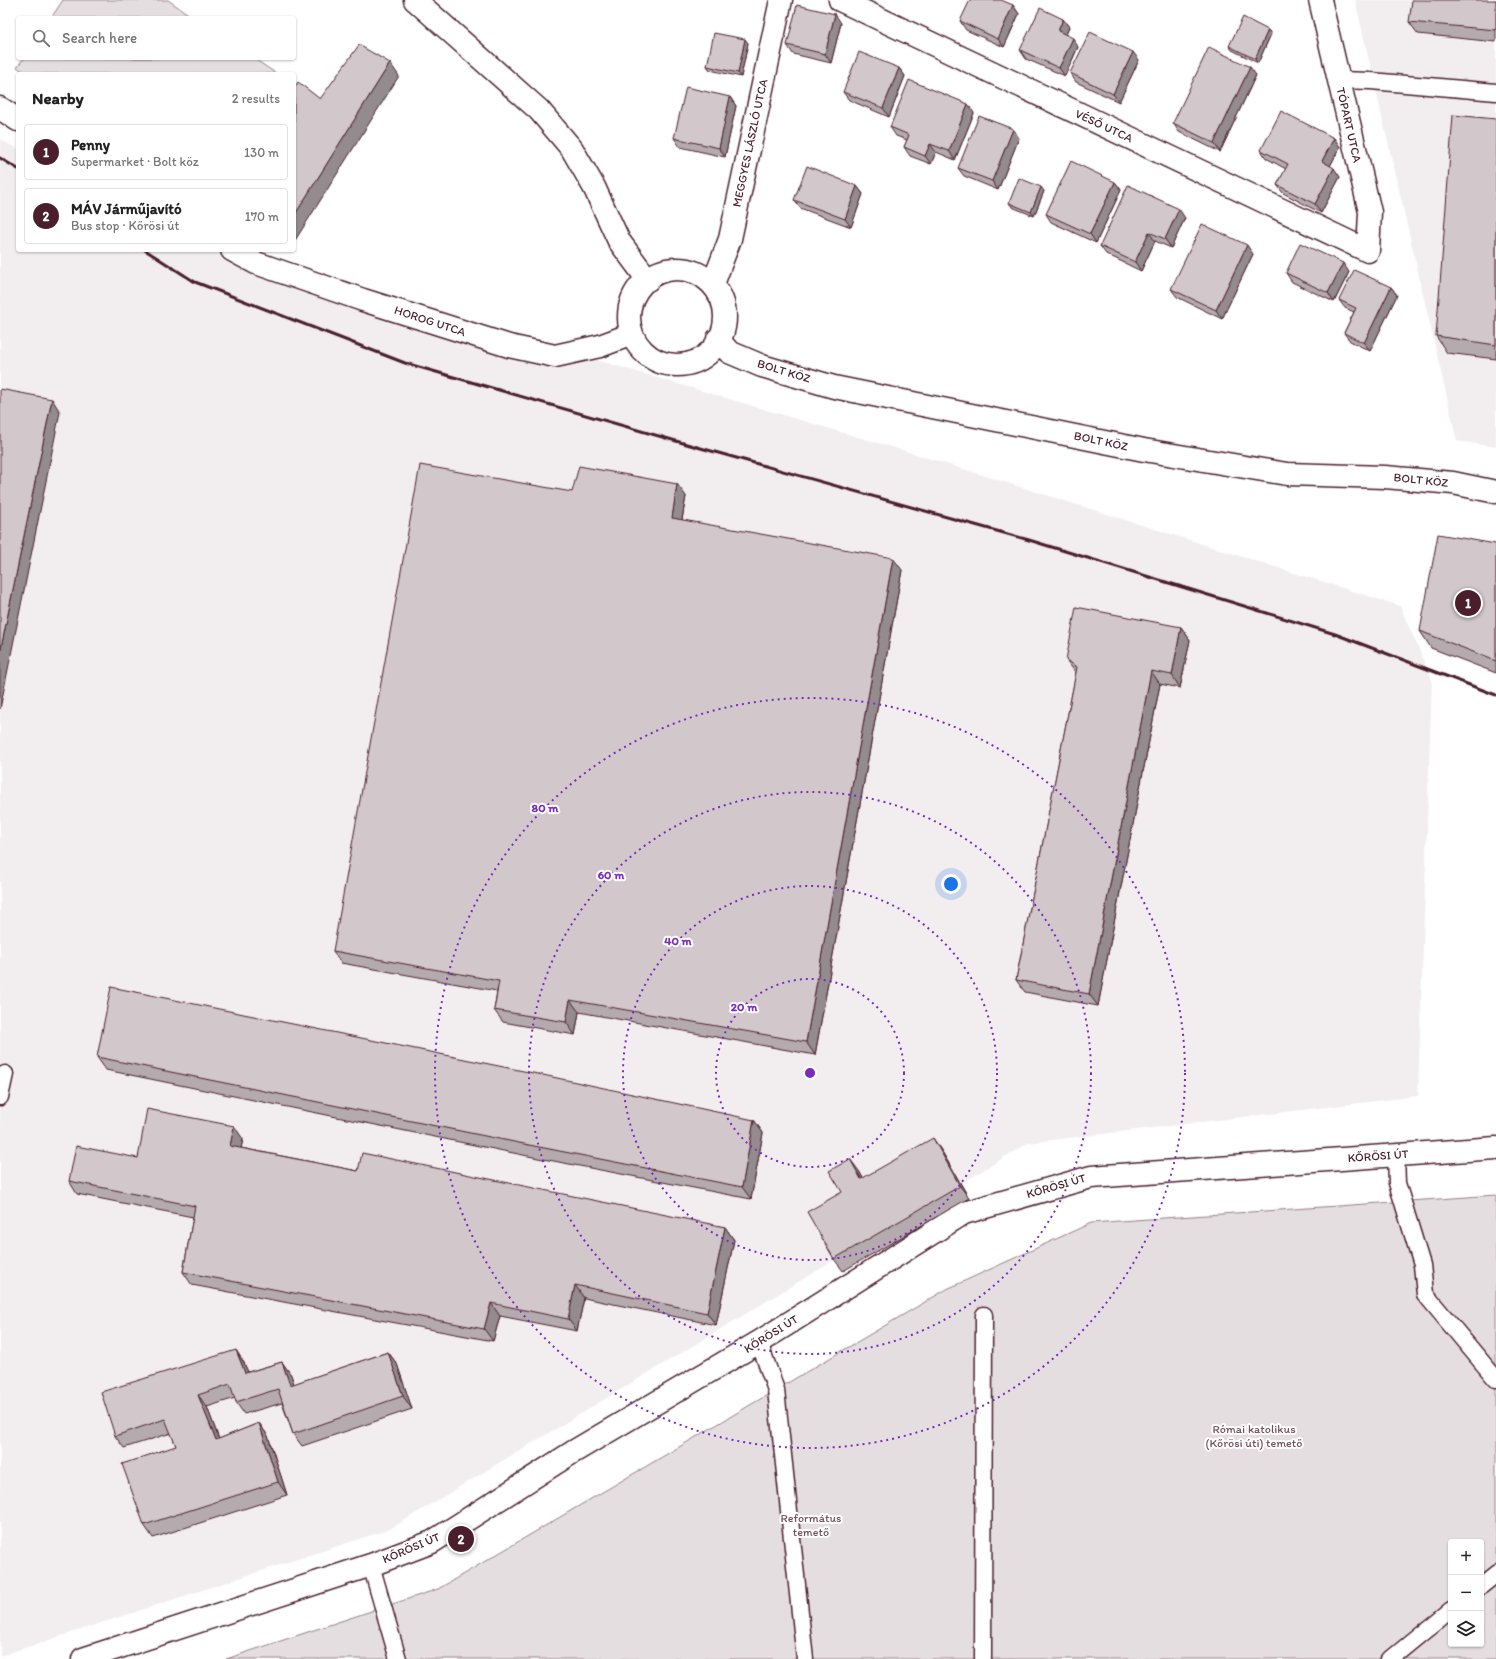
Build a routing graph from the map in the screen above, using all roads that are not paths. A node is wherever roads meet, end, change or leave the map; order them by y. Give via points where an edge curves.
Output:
1 (415, 0) edge
2 (780, 0) edge
3 (840, 0) edge
4 (1320, 0) edge
5 (1338, 80) junction
6 (1496, 92) edge
7 (0, 108) edge
8 (16, 119) edge
9 (1368, 251) joint
10 (236, 252) edge
11 (648, 280) junction
12 (713, 284) junction
13 (632, 334) junction
14 (718, 339) junction
15 (1496, 492) edge
16 (5, 1074) dead end
17 (0, 1097) edge
18 (1496, 1148) edge
19 (1396, 1155) junction
20 (984, 1315) dead end
21 (759, 1342) junction
22 (1496, 1379) edge
23 (371, 1565) junction
24 (1496, 1574) edge
25 (1484, 1584) edge
26 (1450, 1611) edge
27 (83, 1659) edge
28 (398, 1659) edge
29 (805, 1659) edge
30 (983, 1659) edge
31 (1391, 1659) edge

1 - 11 street via 539,110 572,149 619,241
2 - 12 street, MEGGYES LÁSZLÓ UTCA via 730,239
3 - 9 street, VÉSŐ UTCA
4 - 5 street, TÓPART UTCA
5 - 6 lane
5 - 9 street, TÓPART UTCA via 1370,212
7 - 8 street
10 - 13 street, HOROG UTCA via 256,263 364,300 509,346 555,356 600,346
11 - 12 street via 674,269 689,270
11 - 13 street via 633,298 629,322
12 - 14 street via 724,305 725,317
13 - 14 street via 638,346 648,356 660,363 673,365 687,364 700,359 711,350
14 - 15 street, BOLT KÖZ via 729,352 762,366 834,386 1144,450 1287,474 1385,477 1453,484
16 - 17 lane
18 - 19 street, KŐRÖSI ÚT
19 - 21 street, KŐRÖSI ÚT via 1091,1177 964,1212
19 - 22 lane via 1397,1183 1422,1265 1425,1294
20 - 30 lane
21 - 23 street, KŐRÖSI ÚT via 574,1452 432,1542
21 - 29 lane via 776,1390
23 - 27 street, KŐRÖSI ÚT
23 - 28 lane
24 - 25 lane
26 - 31 lane

